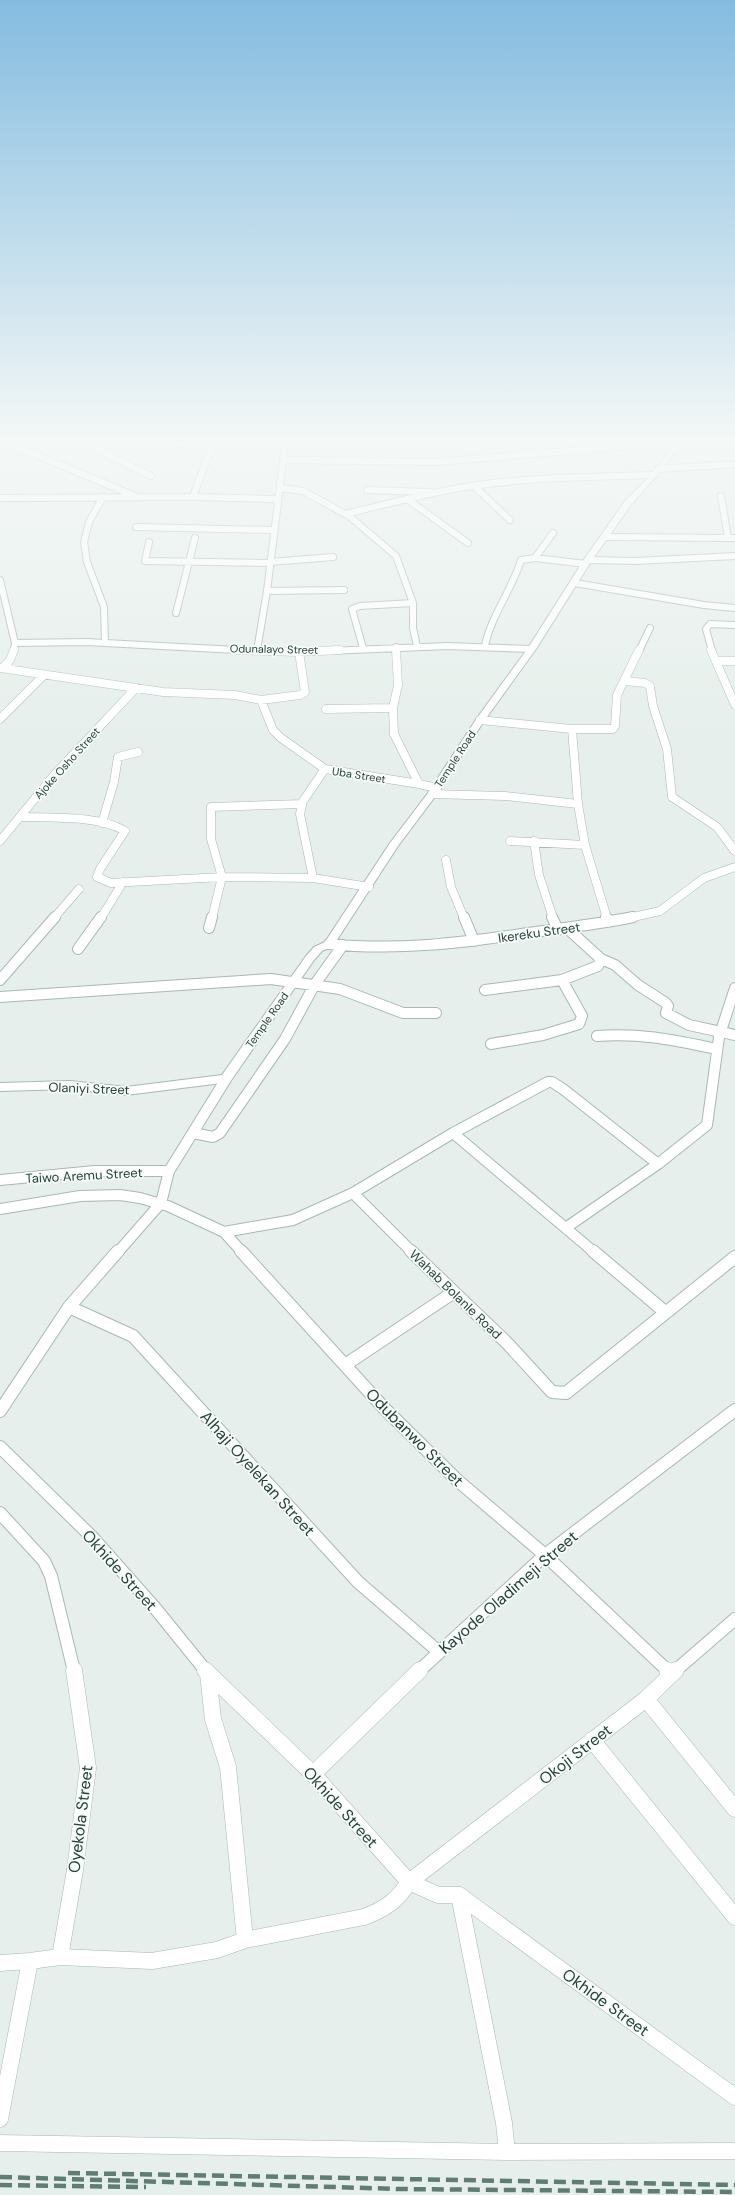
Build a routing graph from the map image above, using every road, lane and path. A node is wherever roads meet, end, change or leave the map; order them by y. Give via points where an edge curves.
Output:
1 (83, 539) edge
2 (195, 539) edge
3 (272, 539) edge
4 (376, 539) edge
5 (463, 539) edge
6 (548, 539) edge
7 (603, 539) edge
8 (149, 542) dead end
9 (468, 543) dead end
10 (735, 556) edge
11 (333, 557) dead end
12 (535, 558) junction
13 (188, 562) junction
14 (270, 562) junction
15 (587, 562) junction
16 (0, 580) edge
17 (575, 582) junction
18 (344, 590) dead end
19 (267, 591) junction
20 (413, 603) junction
21 (735, 608) edge
22 (176, 613) dead end
23 (735, 625) edge
24 (650, 628) dead end
25 (16, 643) junction
26 (105, 643) junction
27 (485, 645) junction
28 (417, 646) junction
29 (396, 647) junction
30 (362, 648) junction
31 (532, 649) junction
32 (257, 650) junction
33 (299, 652) junction
34 (717, 661) junction
35 (735, 661) edge
36 (1, 668) edge
37 (44, 675) junction
38 (625, 681) junction
39 (136, 688) junction
40 (261, 700) junction
41 (735, 705) edge
42 (393, 708) junction
43 (326, 709) dead end
44 (0, 719) edge
45 (480, 720) junction
46 (572, 729) junction
47 (138, 752) dead end
48 (326, 769) junction
49 (419, 784) junction
50 (435, 791) junction
51 (302, 804) junction
52 (578, 804) junction
53 (20, 817) junction
54 (102, 823) junction
55 (0, 841) edge
56 (510, 841) dead end
57 (534, 841) junction
58 (585, 845) junction
59 (735, 851) edge
60 (446, 860) dead end
61 (735, 867) edge
62 (222, 877) junction
63 (313, 878) junction
64 (123, 882) junction
65 (369, 887) junction
66 (79, 889) dead end
67 (608, 922) junction
68 (209, 928) dead end
69 (563, 930) junction
70 (474, 941) junction
71 (329, 944) junction
72 (343, 945) junction
73 (78, 949) dead end
74 (601, 959) junction
75 (0, 980) edge
76 (562, 980) junction
77 (293, 983) junction
78 (315, 984) junction
79 (735, 988) edge
80 (485, 990) dead end
81 (0, 997) edge
82 (436, 1013) dead end
83 (597, 1036) dead end
84 (735, 1036) edge
85 (719, 1041) junction
86 (492, 1044) dead end
87 (226, 1079) junction
88 (0, 1087) edge
89 (193, 1133) junction
90 (453, 1133) junction
91 (658, 1164) junction
92 (168, 1173) junction
93 (0, 1180) edge
94 (353, 1193) junction
95 (161, 1200) junction
96 (0, 1209) edge
97 (567, 1227) junction
98 (224, 1232) junction
99 (735, 1257) edge
100 (454, 1292) junction
101 (69, 1307) junction
102 (665, 1312) junction
103 (345, 1366) junction
104 (735, 1410) edge
105 (0, 1411) edge
106 (0, 1447) edge
107 (0, 1513) edge
108 (545, 1555) junction
109 (734, 1622) edge
110 (439, 1652) junction
111 (208, 1674) junction
112 (671, 1674) junction
113 (646, 1699) junction
114 (592, 1740) junction
115 (313, 1774) junction
116 (735, 1809) edge
117 (409, 1882) junction
118 (459, 1895) junction
119 (735, 1917) edge
120 (244, 1940) junction
121 (60, 1957) junction
122 (30, 1961) junction
123 (0, 1963) edge
124 (735, 2097) edge
125 (0, 2119) edge
126 (0, 2142) edge
127 (735, 2151) edge
128 (507, 2152) junction

1 - 26 street via 87,566 103,602
2 - 13 street
3 - 14 street
4 - 20 street via 396,556
5 - 9 street
6 - 12 street
7 - 15 street, Temple Road
8 - 13 street via 145,560
10 - 15 street
11 - 14 street
12 - 15 street
12 - 27 street via 521,560 517,574 489,627
13 - 14 street
13 - 22 street
14 - 19 street
15 - 17 street, Temple Road
16 - 25 street
17 - 21 street via 704,605
17 - 31 street, Temple Road
18 - 19 street
19 - 32 street
20 - 28 street via 413,628
20 - 30 street via 360,606 352,609
23 - 34 street via 707,626 710,647
24 - 38 street
25 - 26 street, Odunalayo Street
25 - 36 street via 11,660
26 - 32 street, Odunalayo Street
27 - 28 street, Odunalayo Street
27 - 31 street, Odunalayo Street
28 - 29 street, Odunalayo Street
29 - 30 street, Odunalayo Street
29 - 42 street via 398,685
30 - 33 street, Odunalayo Street
31 - 45 street, Temple Road
32 - 33 street, Odunalayo Street
33 - 40 street via 305,692 300,695
34 - 35 street
34 - 41 street
36 - 37 street
37 - 39 street
37 - 44 street
38 - 46 street via 617,695 613,729
38 - 59 street via 650,686 653,706 667,749 672,797 701,814 725,833
39 - 40 street via 163,692 250,696
39 - 53 street, Ajoke Osho Street via 55,774
40 - 48 street, Uba Street via 273,730
42 - 43 street
42 - 49 street via 394,734
45 - 46 street
45 - 50 street, Temple Road
46 - 52 street
47 - 54 street via 118,757 114,782
48 - 49 street, Uba Street
48 - 51 street
49 - 50 street, Uba Street
50 - 52 street, Uba Street via 530,797
50 - 65 street, Temple Road via 394,845
51 - 62 street via 211,806 211,839
51 - 63 street via 302,831 313,869
52 - 58 street
53 - 54 street
53 - 55 street, Ajoke Osho Street
54 - 64 street via 121,827 125,831 97,877 111,883
56 - 57 street
57 - 58 street
57 - 69 street via 539,878 549,910
58 - 67 street
60 - 70 street via 451,887
61 - 67 street, Ikereku Street via 704,878 660,911
62 - 63 street
62 - 64 street
62 - 68 street
63 - 65 street
64 - 73 street
65 - 71 street, Temple Road
66 - 75 street
67 - 69 street, Ikereku Street
69 - 70 street, Ikereku Street
69 - 74 street
70 - 72 street, Ikereku Street via 395,947
71 - 72 street, Ikereku Street
71 - 77 street, Temple Road via 318,949
72 - 78 street
74 - 76 street via 598,966
74 - 85 street via 615,965 638,985 666,1003 666,1013
76 - 80 street
76 - 86 street via 580,1010 582,1016 579,1024 543,1035
77 - 78 street
77 - 81 street via 271,979
77 - 87 street, Temple Road
78 - 82 street via 340,989 403,1013
78 - 89 street via 285,1038 220,1133 213,1137
79 - 85 street
83 - 85 street via 628,1034
84 - 85 street
85 - 91 street via 707,1125
87 - 88 street, Olaniyi Street via 126,1091 70,1085
87 - 89 street
89 - 92 street
90 - 91 street via 552,1082
90 - 94 street
90 - 97 street
91 - 97 street
92 - 93 street, Taiwo Aremu Street via 95,1171
92 - 95 street
94 - 98 street via 294,1220
94 - 100 street, Wahab Bolanle Road
95 - 96 street, Odubanwo Street via 100,1193
95 - 98 street, Odubanwo Street via 210,1228
95 - 101 street
97 - 102 street
98 - 103 street, Odubanwo Street
99 - 102 street
100 - 102 street, Wahab Bolanle Road via 508,1344 552,1392 558,1394 566,1393 622,1351
100 - 103 street
101 - 105 street
101 - 110 street, Alhaji Oyelekan Street via 133,1336 358,1582
103 - 108 street, Odubanwo Street via 457,1480
104 - 108 street, Kayode Oladimeji Street
106 - 111 street, Okhide Street via 91,1536
107 - 121 street, Oyekola Street via 44,1561 51,1576 82,1715 88,1768
108 - 110 street, Kayode Oladimeji Street
108 - 112 street, Odubanwo Street
109 - 112 street, Okoji Street
110 - 115 street, Kayode Oladimeji Street
111 - 115 street, Okhide Street
111 - 120 street via 213,1718 228,1766
112 - 113 street, Okoji Street
113 - 114 street, Okoji Street
113 - 116 street
114 - 117 street, Okoji Street
114 - 119 street
115 - 117 street, Okhide Street
117 - 118 street, Okhide Street via 438,1894
117 - 120 street, Okoji Street via 395,1903 364,1917
118 - 124 street, Okhide Street
118 - 128 street via 504,2123
120 - 121 street, Okoji Street via 217,1950 152,1961
121 - 122 street
122 - 123 street
122 - 125 street
126 - 128 street
127 - 128 street

